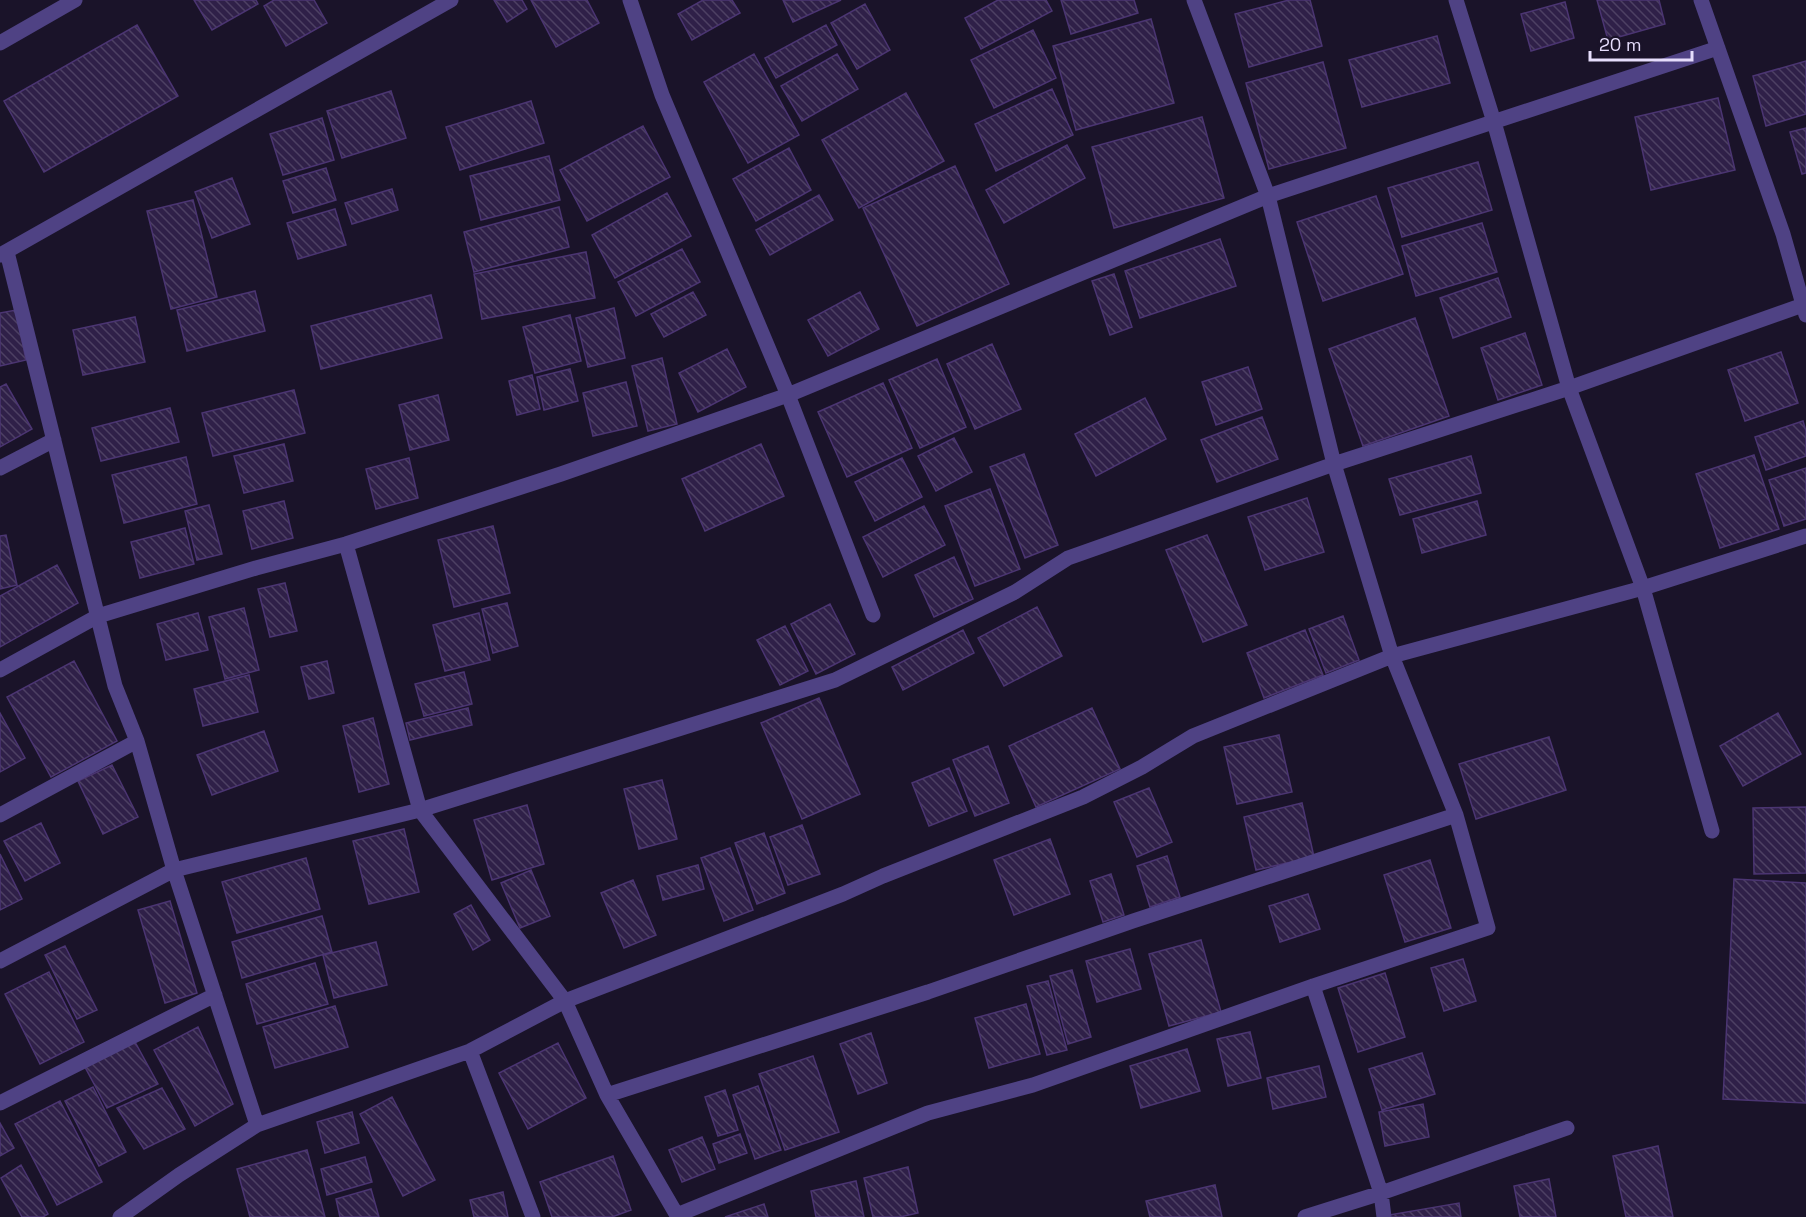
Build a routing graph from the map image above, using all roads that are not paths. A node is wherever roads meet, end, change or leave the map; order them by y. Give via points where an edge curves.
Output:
1 (75, 0) edge
2 (451, 0) edge
3 (630, 0) edge
4 (1194, 0) edge
5 (1456, 0) edge
6 (1701, 0) edge
7 (0, 43) edge
8 (1718, 48) junction
9 (1494, 122) junction
10 (1268, 195) junction
11 (3, 253) edge
12 (1804, 310) edge
13 (1569, 388) junction
14 (788, 395) junction
15 (54, 440) junction
16 (1334, 464) junction
17 (0, 468) edge
18 (1806, 536) edge
19 (346, 544) junction
20 (1643, 588) junction
21 (873, 615) dead end
22 (98, 616) junction
23 (1392, 656) junction
24 (0, 670) edge
25 (137, 741) junction
26 (420, 810) junction
27 (0, 815) edge
28 (1456, 815) junction
29 (1712, 831) dead end
30 (174, 870) junction
31 (0, 961) edge
32 (1313, 986) junction
33 (215, 995) junction
34 (565, 1001) junction
35 (470, 1051) junction
36 (607, 1095) junction
37 (0, 1103) edge
38 (257, 1125) junction
39 (1567, 1128) dead end
40 (1381, 1193) junction
41 (678, 1216) edge
42 (120, 1217) edge
43 (533, 1217) edge
44 (1305, 1217) edge
45 (1384, 1217) edge

1 - 7 street
2 - 11 street
3 - 14 street via 662,95
4 - 10 street
5 - 9 street
6 - 8 street
8 - 9 street
8 - 12 street via 1783,234
9 - 10 street
9 - 13 street
10 - 14 street
10 - 16 street
11 - 15 street
12 - 13 street
13 - 16 street
13 - 20 street
14 - 19 street
14 - 21 street
15 - 17 street
15 - 22 street
16 - 23 street
16 - 26 street via 1068,558 1015,592 835,680
18 - 20 street
19 - 22 street
19 - 26 street
20 - 23 street
20 - 29 street
22 - 24 street
22 - 25 street via 116,686
23 - 28 street
23 - 34 street via 1192,736 1083,797
25 - 27 street
25 - 30 street
26 - 30 street
26 - 34 street
28 - 32 street via 1488,928
28 - 36 street
30 - 31 street
30 - 33 street
32 - 40 street
32 - 41 street via 1033,1085 928,1113
33 - 37 street
33 - 38 street
34 - 35 street
34 - 36 street
35 - 38 street
35 - 43 street
36 - 41 street
38 - 42 street
39 - 40 street
40 - 44 street
40 - 45 street

